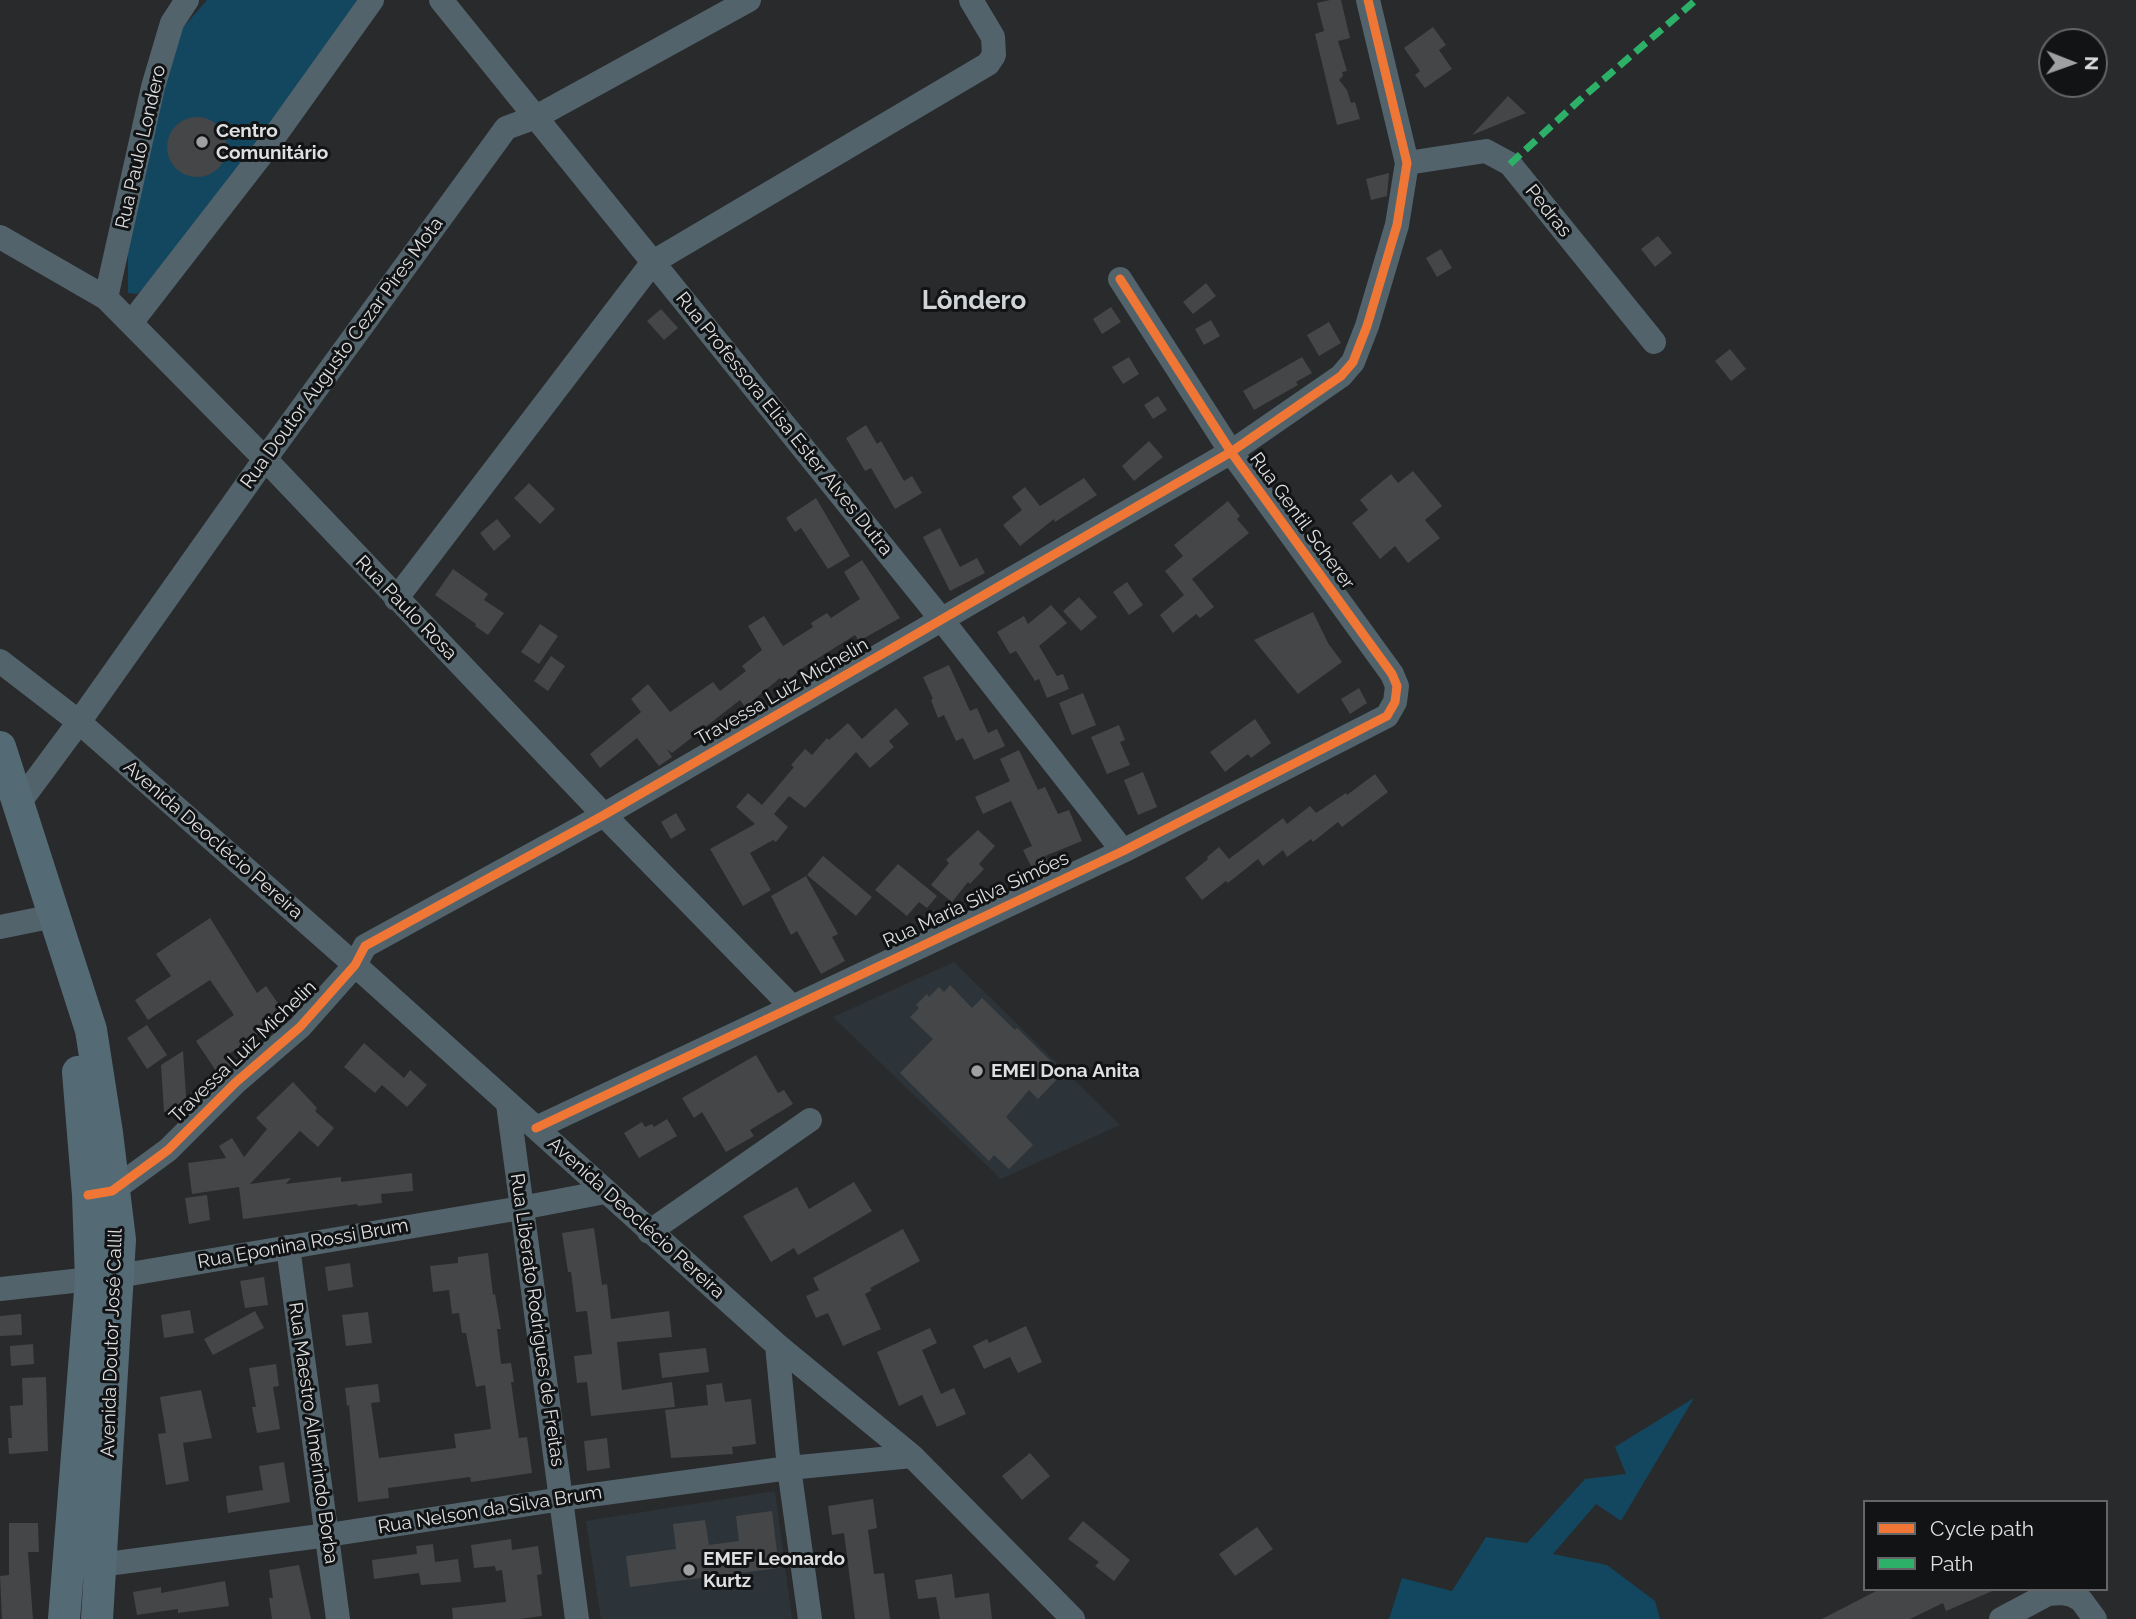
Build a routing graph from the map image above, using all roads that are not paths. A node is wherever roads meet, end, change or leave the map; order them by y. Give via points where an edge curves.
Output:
1 (187, 0) edge
2 (372, 0) edge
3 (441, 0) edge
4 (749, 0) edge
5 (971, 0) edge
6 (1368, 0) edge
7 (536, 117) junction
8 (1406, 163) junction
9 (0, 237) edge
10 (653, 262) junction
11 (1120, 279) dead end
12 (106, 298) junction
13 (131, 323) junction
14 (1654, 342) dead end
15 (1230, 452) junction
16 (265, 459) junction
17 (397, 598) junction
18 (942, 620) junction
19 (0, 661) edge
20 (1392, 674) joint
21 (79, 722) junction
22 (0, 747) edge
23 (9, 808) edge
24 (604, 815) junction
25 (1123, 851) junction
26 (45, 918) junction
27 (0, 927) edge
28 (355, 965) junction
29 (791, 1006) junction
30 (508, 1104) junction
31 (810, 1120) dead end
32 (536, 1128) junction
33 (605, 1192) junction
34 (100, 1193) junction
35 (521, 1208) junction
36 (649, 1232) junction
37 (288, 1247) junction
38 (105, 1277) junction
39 (0, 1289) edge
40 (776, 1345) junction
41 (912, 1456) junction
42 (789, 1468) junction
43 (562, 1499) junction
44 (328, 1535) junction
45 (100, 1565) junction
46 (68, 1567) junction
47 (64, 1619) edge
48 (97, 1619) edge
49 (338, 1619) edge
50 (577, 1619) edge
51 (810, 1619) edge
52 (1073, 1619) edge
53 (2001, 1619) edge
54 (2095, 1619) edge

1 - 12 street, Rua Paulo Londero via 172,23 153,87
2 - 13 street via 259,158
3 - 7 street, Rua Professora Elisa Ester Alves Dutra
4 - 7 street, Rua Doutor Augusto Cezar Pires Mota
5 - 10 street via 993,37 988,64
6 - 8 street
7 - 10 street, Rua Professora Elisa Ester Alves Dutra
7 - 16 street, Rua Doutor Augusto Cezar Pires Mota via 506,128
8 - 14 street, Pedras via 1486,151 1510,164
8 - 15 street, Travessa Luiz Michelin via 1397,225 1353,362 1341,376
9 - 12 street, Rua Paulo Rosa
10 - 17 street
10 - 18 street, Rua Professora Elisa Ester Alves Dutra
11 - 15 street, Rua Gentil Scherer
12 - 13 street, Rua Paulo Rosa
13 - 16 street, Rua Paulo Rosa
15 - 18 street, Travessa Luiz Michelin
15 - 20 street, Rua Gentil Scherer
16 - 17 street, Rua Paulo Rosa
16 - 21 street, Rua Doutor Augusto Cezar Pires Mota
17 - 24 street, Rua Paulo Rosa
18 - 24 street, Travessa Luiz Michelin
18 - 25 street, Rua Professora Elisa Ester Alves Dutra
19 - 21 street, Avenida Deoclécio Pereira
20 - 25 street, Rua Maria Silva Simões via 1397,686 1387,716
21 - 23 street, Rua Doutor Augusto Cezar Pires Mota
21 - 28 street, Avenida Deoclécio Pereira
22 - 23 main road, Avenida Doutor José Callil
23 - 26 main road, Avenida Doutor José Callil
24 - 28 street, Travessa Luiz Michelin via 365,946
24 - 29 street, Rua Paulo Rosa
25 - 29 street, Rua Maria Silva Simões
26 - 27 street
26 - 34 main road, Avenida Doutor José Callil via 91,1030 107,1133
28 - 30 street, Avenida Deoclécio Pereira
28 - 34 street, Travessa Luiz Michelin via 300,1027 168,1150
29 - 32 street, Rua Maria Silva Simões
30 - 32 street, Avenida Deoclécio Pereira
30 - 35 street, Rua Liberato Rodrigues de Freitas
31 - 36 street
32 - 33 street, Avenida Deoclécio Pereira
33 - 35 street, Rua Eponina Rossi Brum
33 - 36 street, Avenida Deoclécio Pereira
34 - 38 main road, Avenida Doutor José Callil via 120,1241
35 - 37 street, Rua Eponina Rossi Brum
35 - 43 street, Rua Liberato Rodrigues de Freitas
36 - 40 street, Avenida Deoclécio Pereira
37 - 38 street, Rua Eponina Rossi Brum
37 - 44 street, Rua Maestro Almerindo Borba
38 - 39 street, Rua Eponina Rossi Brum
38 - 45 main road, Avenida Doutor José Callil
38 - 46 main road, Avenida Doutor José Callil
40 - 41 street, Avenida Deoclécio Pereira
40 - 42 street
41 - 42 street, Rua Nelson da Silva Brum
41 - 52 street, Avenida Deoclécio Pereira
42 - 43 street, Rua Nelson da Silva Brum
42 - 51 street
43 - 44 street, Rua Nelson da Silva Brum
43 - 50 street, Rua Liberato Rodrigues de Freitas
44 - 45 street, Rua Nelson da Silva Brum
44 - 49 street, Rua Maestro Almerindo Borba
45 - 46 street, Rua Nelson da Silva Brum
45 - 48 main road, Avenida Doutor José Callil
46 - 47 main road, Avenida Doutor José Callil
53 - 54 street via 2048,1594 2061,1592 2081,1600

